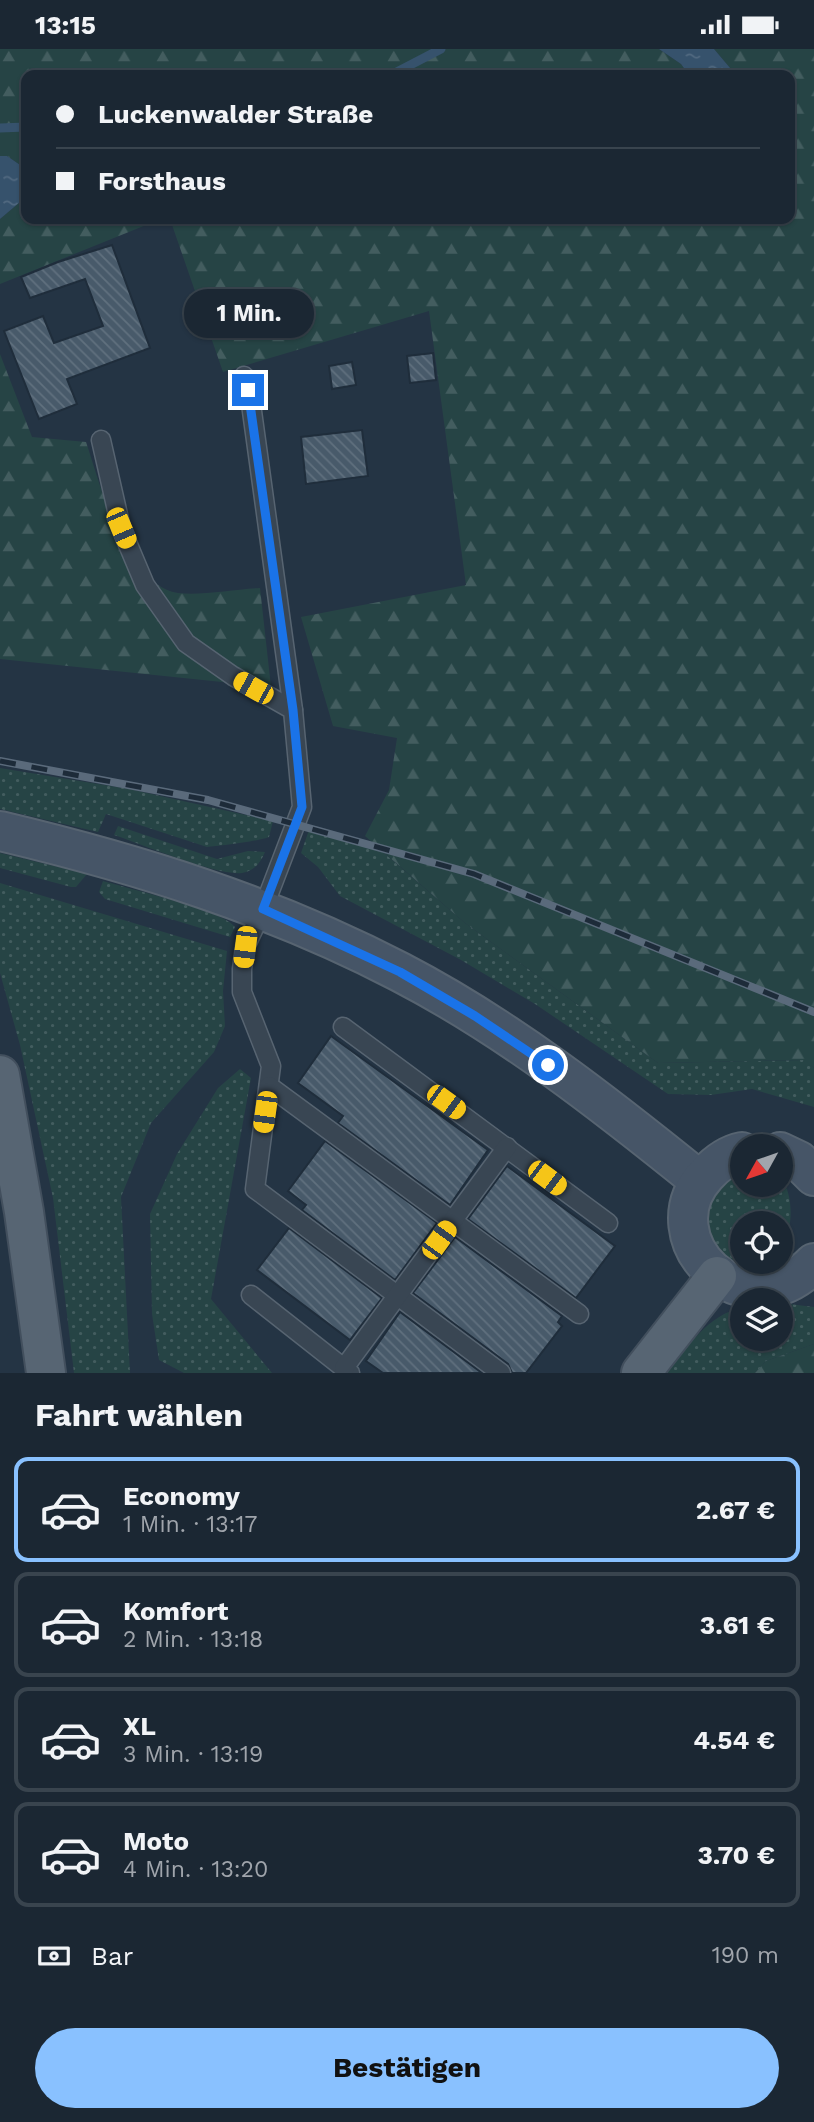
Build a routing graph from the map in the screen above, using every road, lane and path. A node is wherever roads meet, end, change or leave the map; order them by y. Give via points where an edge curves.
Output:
1 (244, 376) dead end
2 (101, 440) dead end
3 (293, 710) junction
4 (0, 831) edge
5 (263, 909) junction
6 (343, 1027) dead end
7 (0, 1075) edge
8 (269, 1086) junction
9 (507, 1147) junction
10 (730, 1158) edge
11 (793, 1158) edge
12 (814, 1175) edge
13 (700, 1181) junction
14 (453, 1221) junction
15 (608, 1223) dead end
16 (814, 1263) edge
17 (717, 1276) junction
18 (251, 1295) dead end
19 (397, 1296) junction
20 (579, 1314) dead end
21 (347, 1371) edge
22 (46, 1373) edge
23 (501, 1373) edge
24 (641, 1373) edge

1 - 3 lane
2 - 3 lane via 121,528 145,585 186,643
3 - 5 lane via 302,807
4 - 5 main road via 115,859
5 - 8 lane via 245,947 242,992 271,1066
5 - 13 main road via 400,972 475,1016 548,1065
6 - 9 lane
7 - 22 main road
8 - 14 lane
8 - 19 lane via 255,1189
9 - 14 lane
9 - 15 lane
10 - 13 main road via 716,1164
11 - 12 main road
13 - 17 main road via 689,1221 692,1242
14 - 19 lane
14 - 20 lane
16 - 17 main road via 782,1287 759,1290
17 - 24 main road
18 - 21 lane
19 - 21 lane
19 - 23 lane

